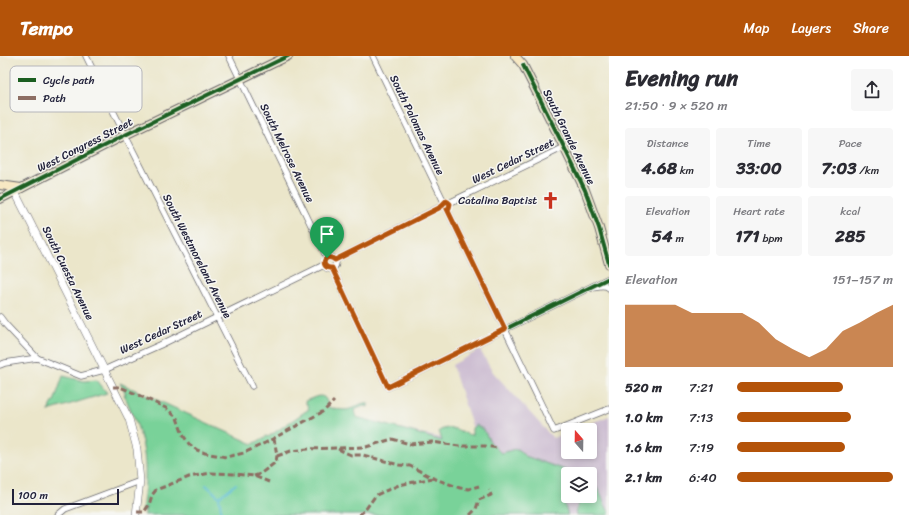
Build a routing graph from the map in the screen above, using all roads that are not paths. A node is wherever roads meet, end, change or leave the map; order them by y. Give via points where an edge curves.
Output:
1 (86, 56) edge
2 (229, 56) edge
3 (288, 56) edge
4 (373, 56) edge
5 (515, 56) edge
6 (522, 56) edge
7 (524, 65) junction
8 (91, 66) edge
9 (240, 79) junction
10 (114, 112) edge
11 (125, 135) junction
12 (564, 146) junction
13 (0, 185) edge
14 (16, 189) junction
15 (0, 199) edge
16 (446, 205) junction
17 (327, 258) junction
18 (335, 260) junction
19 (609, 264) edge
20 (324, 265) junction
21 (332, 268) junction
22 (609, 278) edge
23 (589, 287) junction
24 (609, 288) edge
25 (0, 317) edge
26 (217, 317) junction
27 (3, 326) edge
28 (505, 329) junction
29 (37, 358) junction
30 (0, 365) edge
31 (104, 370) junction
32 (252, 386) dead end
33 (609, 409) edge
34 (140, 481) junction
35 (58, 515) edge
36 (136, 515) edge

1 - 8 street, South Westmoreland Avenue
2 - 9 street, South Melrose Avenue
3 - 9 main road, West Congress Street
4 - 16 street, South Palomas Avenue
5 - 7 main road
6 - 7 main road
7 - 12 main road, South Grande Avenue
9 - 11 main road, West Congress Street
9 - 17 street, South Melrose Avenue
10 - 11 street, South Westmoreland Avenue
11 - 14 main road, West Congress Street
11 - 26 street, South Westmoreland Avenue
12 - 16 street, West Cedar Street
12 - 19 main road, South Grande Avenue via 585,190
13 - 14 main road
14 - 15 main road, West Congress Street
14 - 31 street, South Cuesta Avenue
16 - 18 street, West Cedar Street
16 - 28 street, South Palomas Avenue
17 - 18 street
17 - 20 street
18 - 21 street via 336,265
20 - 21 street
20 - 26 street, West Cedar Street
21 - 28 street via 388,387
22 - 23 street
23 - 24 street
23 - 28 street
25 - 27 street
26 - 31 street, West Cedar Street
26 - 32 street, South Westmoreland Avenue
27 - 29 street
28 - 33 street, South Palomas Avenue via 554,430
29 - 30 street
29 - 31 street, West Cedar Street via 81,376
31 - 34 street, South Cuesta Avenue via 129,419 137,449
34 - 35 street via 65,509
34 - 36 street, South Cuesta Avenue

